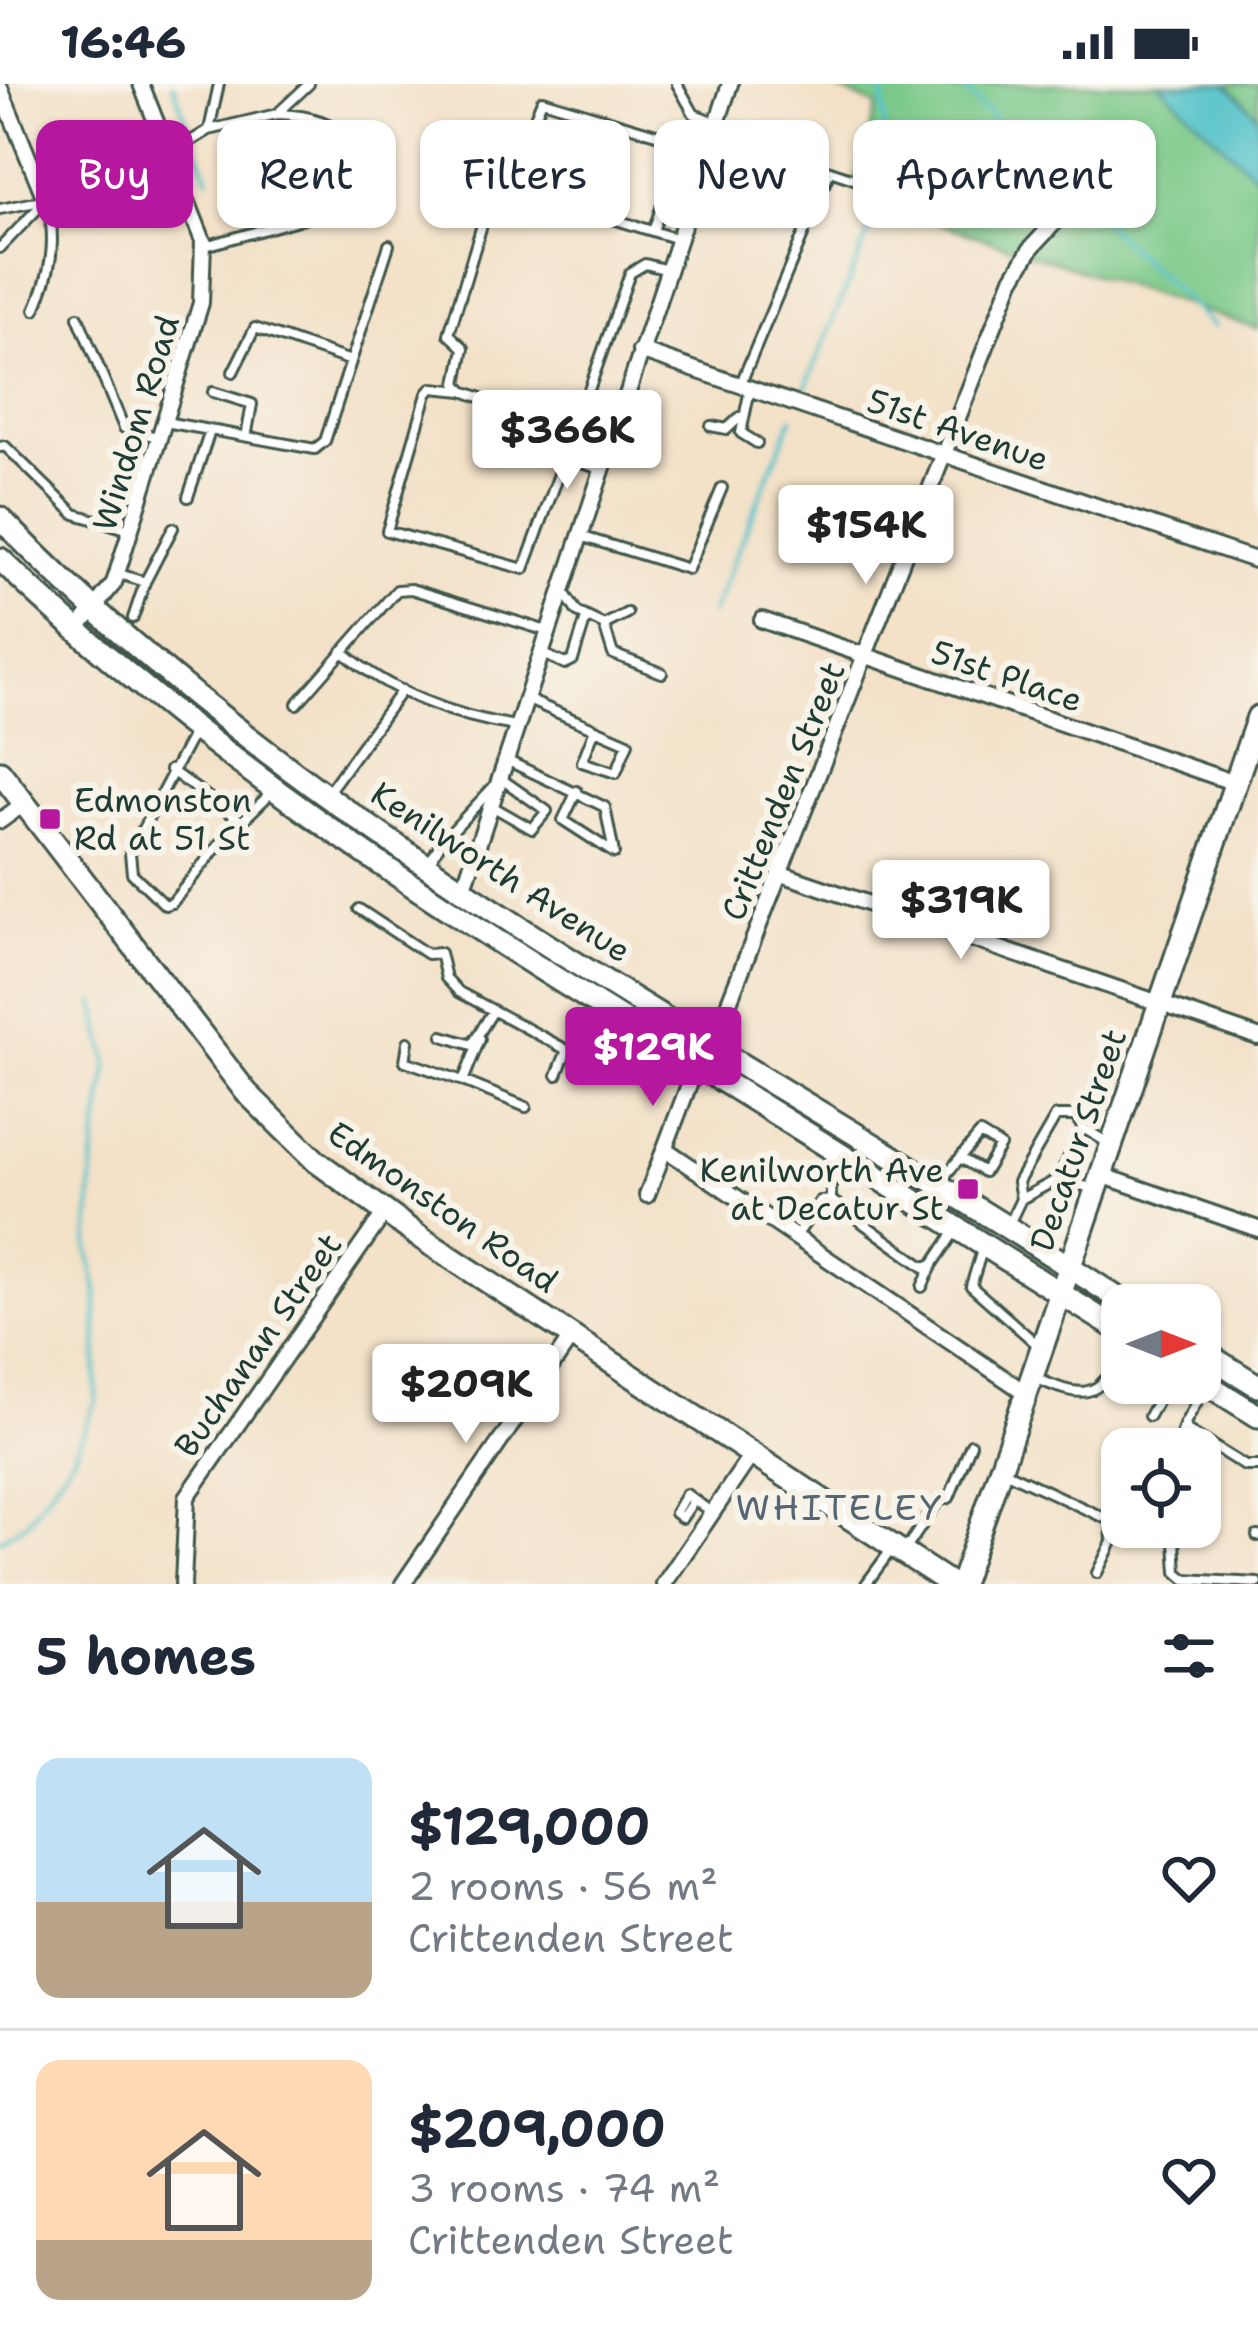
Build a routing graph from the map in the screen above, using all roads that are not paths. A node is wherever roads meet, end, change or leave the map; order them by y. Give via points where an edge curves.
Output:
1 (141, 84) edge
2 (220, 84) edge
3 (309, 84) edge
4 (677, 84) edge
5 (730, 84) edge
6 (0, 88) edge
7 (277, 114) junction
8 (155, 120) edge
9 (326, 120) edge
10 (709, 120) edge
11 (718, 120) edge
12 (209, 130) junction
13 (654, 133) edge
14 (193, 140) edge
15 (830, 171) joint
16 (36, 176) edge
17 (853, 179) edge
18 (36, 204) edge
19 (0, 209) edge
20 (36, 214) edge
21 (193, 219) edge
22 (51, 228) edge
23 (268, 228) edge
24 (481, 228) edge
25 (654, 228) edge
26 (682, 228) edge
27 (1051, 228) edge
28 (653, 231) junction
29 (678, 239) junction
30 (389, 245) dead end
31 (203, 246) junction
32 (0, 248) edge
33 (668, 269) junction
34 (35, 310) dead end
35 (78, 317) dead end
36 (640, 350) junction
37 (351, 361) junction
38 (233, 372) dead end
39 (746, 386) junction
40 (463, 391) junction
41 (213, 392) dead end
42 (742, 416) junction
43 (164, 421) junction
44 (711, 426) dead end
45 (210, 430) junction
46 (247, 433) junction
47 (159, 437) junction
48 (610, 443) junction
49 (757, 443) dead end
50 (2, 444) edge
51 (945, 454) junction
52 (565, 458) junction
53 (601, 469) junction
54 (722, 488) dead end
55 (188, 497) dead end
56 (0, 518) edge
57 (173, 528) dead end
58 (130, 530) junction
59 (579, 535) junction
60 (0, 560) edge
61 (1258, 561) edge
62 (118, 574) junction
63 (145, 582) junction
64 (561, 588) junction
65 (95, 610) junction
66 (627, 613) dead end
67 (133, 618) dead end
68 (586, 618) junction
69 (762, 620) dead end
70 (604, 625) junction
71 (547, 631) junction
72 (76, 632) junction
73 (342, 651) junction
74 (540, 653) junction
75 (866, 656) junction
76 (662, 673) dead end
77 (402, 690) junction
78 (525, 699) junction
79 (297, 704) dead end
80 (1258, 717) edge
81 (516, 726) junction
82 (595, 729) junction
83 (195, 731) junction
84 (505, 759) junction
85 (170, 770) junction
86 (0, 772) edge
87 (498, 780) junction
88 (1235, 783) junction
89 (577, 791) junction
90 (272, 792) junction
91 (325, 796) junction
92 (382, 796) dead end
93 (26, 802) junction
94 (490, 805) junction
95 (0, 821) edge
96 (244, 823) junction
97 (440, 845) junction
98 (428, 866) junction
99 (779, 873) junction
100 (463, 889) junction
101 (359, 909) dead end
102 (454, 916) junction
103 (1160, 1004) junction
104 (727, 1007) dead end
105 (493, 1011) junction
106 (443, 1036) dead end
107 (1258, 1037) edge
108 (480, 1040) junction
109 (706, 1040) junction
110 (408, 1042) dead end
111 (697, 1065) junction
112 (557, 1075) dead end
113 (463, 1081) junction
114 (526, 1107) dead end
115 (1083, 1128) junction
116 (1112, 1145) junction
117 (664, 1149) junction
118 (960, 1158) junction
119 (845, 1160) junction
120 (1058, 1179) junction
121 (1099, 1182) junction
122 (938, 1184) junction
123 (647, 1196) dead end
124 (1021, 1199) junction
125 (831, 1200) junction
126 (385, 1212) junction
127 (957, 1228) junction
128 (1006, 1228) junction
129 (1258, 1229) edge
130 (795, 1238) junction
131 (984, 1245) junction
132 (933, 1264) junction
133 (1070, 1266) junction
134 (922, 1287) dead end
135 (1101, 1287) edge
136 (1060, 1294) junction
137 (1101, 1319) edge
138 (572, 1336) junction
139 (1042, 1348) junction
140 (1221, 1363) edge
141 (1029, 1385) junction
142 (1101, 1385) edge
143 (1258, 1386) edge
144 (1221, 1393) edge
145 (1156, 1404) edge
146 (1194, 1404) edge
147 (1149, 1416) dead end
148 (1258, 1416) edge
149 (1185, 1424) junction
150 (1184, 1428) edge
151 (971, 1444) dead end
152 (752, 1454) junction
153 (1258, 1466) edge
154 (1000, 1469) junction
155 (694, 1500) dead end
156 (712, 1513) junction
157 (1175, 1548) edge
158 (897, 1551) junction
159 (1097, 1573) dead end
160 (1256, 1583) edge
161 (183, 1584) edge
162 (403, 1584) edge
163 (664, 1584) edge
164 (866, 1584) edge
165 (950, 1584) edge
166 (961, 1584) edge

1 - 8 street, Windom Road
2 - 12 lane
3 - 7 lane
4 - 10 lane via 694,114
5 - 11 street
6 - 16 street
7 - 9 lane
7 - 12 lane
12 - 14 lane
13 - 28 lane via 542,100 516,164 536,194
15 - 17 lane
15 - 39 lane
18 - 19 lane
20 - 32 lane
21 - 31 street, Windom Road
22 - 34 lane via 49,278
23 - 31 lane
24 - 40 lane via 449,334 464,348 457,382
25 - 28 lane
26 - 29 street
27 - 51 street, Crittenden Street via 1018,268
28 - 29 lane
29 - 33 street
30 - 37 lane
31 - 43 street, Windom Road via 197,323
33 - 36 street
33 - 48 lane via 645,264 630,273 576,428
35 - 47 lane via 124,428
36 - 39 street, 51st Avenue
36 - 48 street
37 - 38 lane via 255,328
37 - 46 lane via 325,441 315,449
39 - 42 lane
39 - 51 street, 51st Avenue
40 - 52 lane via 530,416
40 - 52 lane via 428,394 387,531 524,569
41 - 46 lane via 252,404
42 - 44 lane via 727,430
42 - 49 lane via 741,433
43 - 45 lane
43 - 47 street, Windom Road
45 - 46 lane
45 - 55 lane
47 - 58 street, Windom Road
48 - 53 street
50 - 58 lane via 76,514
51 - 61 street, 51st Avenue
51 - 75 street, Crittenden Street
52 - 53 lane
53 - 59 street
54 - 59 lane via 688,568
56 - 65 main road, Kenilworth Avenue
57 - 63 lane
58 - 62 street, Windom Road
59 - 64 street
60 - 72 main road, Kenilworth Avenue
62 - 63 lane
62 - 65 street, Windom Road
63 - 67 lane
64 - 68 lane
64 - 71 street
65 - 72 street, Windom Road
65 - 91 main road, Kenilworth Avenue
66 - 70 lane
68 - 70 lane
68 - 74 lane via 573,660
69 - 75 street, 51st Place
70 - 76 lane via 613,654
71 - 73 lane via 397,590
71 - 74 street
72 - 83 main road, Kenilworth Avenue
73 - 77 lane via 376,681
73 - 79 lane
74 - 78 street
75 - 88 street, 51st Place
75 - 99 street, Crittenden Street
77 - 81 lane
77 - 91 lane
78 - 81 street
78 - 82 lane
80 - 88 main road, Decatur Street
81 - 84 street
82 - 82 lane via 628,742 616,773 582,762
83 - 85 lane
83 - 90 main road, Kenilworth Avenue
84 - 87 street
84 - 89 lane
85 - 96 lane
85 - 96 lane via 129,862 165,904
86 - 93 main road, Edmonston Road
87 - 94 street
87 - 94 lane via 547,811 532,829
87 - 97 lane
88 - 103 main road, Decatur Street
89 - 89 lane via 605,807 614,853 563,820
90 - 96 lane
90 - 102 main road, Kenilworth Avenue
91 - 98 main road, Kenilworth Avenue
92 - 97 lane
93 - 95 street
93 - 126 main road, Edmonston Road via 245,1092 316,1161
94 - 100 street
97 - 98 lane
98 - 100 main road, Kenilworth Avenue
99 - 103 street
99 - 104 street, Crittenden Street
100 - 102 street
100 - 109 main road, Kenilworth Avenue
101 - 105 lane via 427,954 440,953 458,992
102 - 111 main road, Kenilworth Avenue
103 - 107 street
103 - 116 main road, Decatur Street
105 - 108 lane
105 - 112 lane via 567,1050
106 - 108 lane via 472,1046
108 - 113 lane
109 - 111 street
109 - 122 main road, Kenilworth Avenue
110 - 113 lane via 405,1061
111 - 117 street
111 - 119 main road, Kenilworth Avenue
113 - 114 lane
115 - 116 lane
115 - 120 lane
115 - 124 lane via 1076,1116 1056,1116 1018,1182
116 - 121 main road, Decatur Street
117 - 123 street
117 - 130 street
118 - 118 lane via 980,1134 1000,1146 984,1172
118 - 122 lane
119 - 125 lane via 831,1180
119 - 127 main road, Kenilworth Avenue
120 - 121 lane
120 - 124 lane
121 - 129 street
121 - 133 main road, Decatur Street
122 - 128 main road, Kenilworth Avenue
124 - 128 lane
125 - 130 lane via 820,1201
125 - 132 lane via 923,1267
126 - 138 main road, Edmonston Road
126 - 161 street, Buchanan Street via 187,1497
127 - 131 main road, Kenilworth Avenue
127 - 132 lane
128 - 133 main road, Kenilworth Avenue
130 - 141 street
131 - 136 main road, Kenilworth Avenue
131 - 139 lane via 970,1286
132 - 134 lane
133 - 135 main road, Kenilworth Avenue
133 - 136 main road, Decatur Street
136 - 137 main road, Kenilworth Avenue
136 - 139 main road, Decatur Street
138 - 152 main road, Edmonston Road
138 - 162 street
139 - 141 main road, Decatur Street
140 - 143 main road
141 - 142 lane via 1073,1394
141 - 154 main road, Decatur Street
144 - 148 main road
145 - 147 lane
146 - 149 lane
149 - 150 lane
149 - 153 lane via 1192,1437
151 - 158 lane via 949,1498
152 - 156 street
152 - 158 main road, Edmonston Road
154 - 159 lane via 1111,1521 1112,1542
154 - 166 main road, Decatur Street
155 - 156 lane
156 - 163 street
157 - 160 lane via 1185,1579
158 - 164 lane
158 - 165 main road, Edmonston Road

